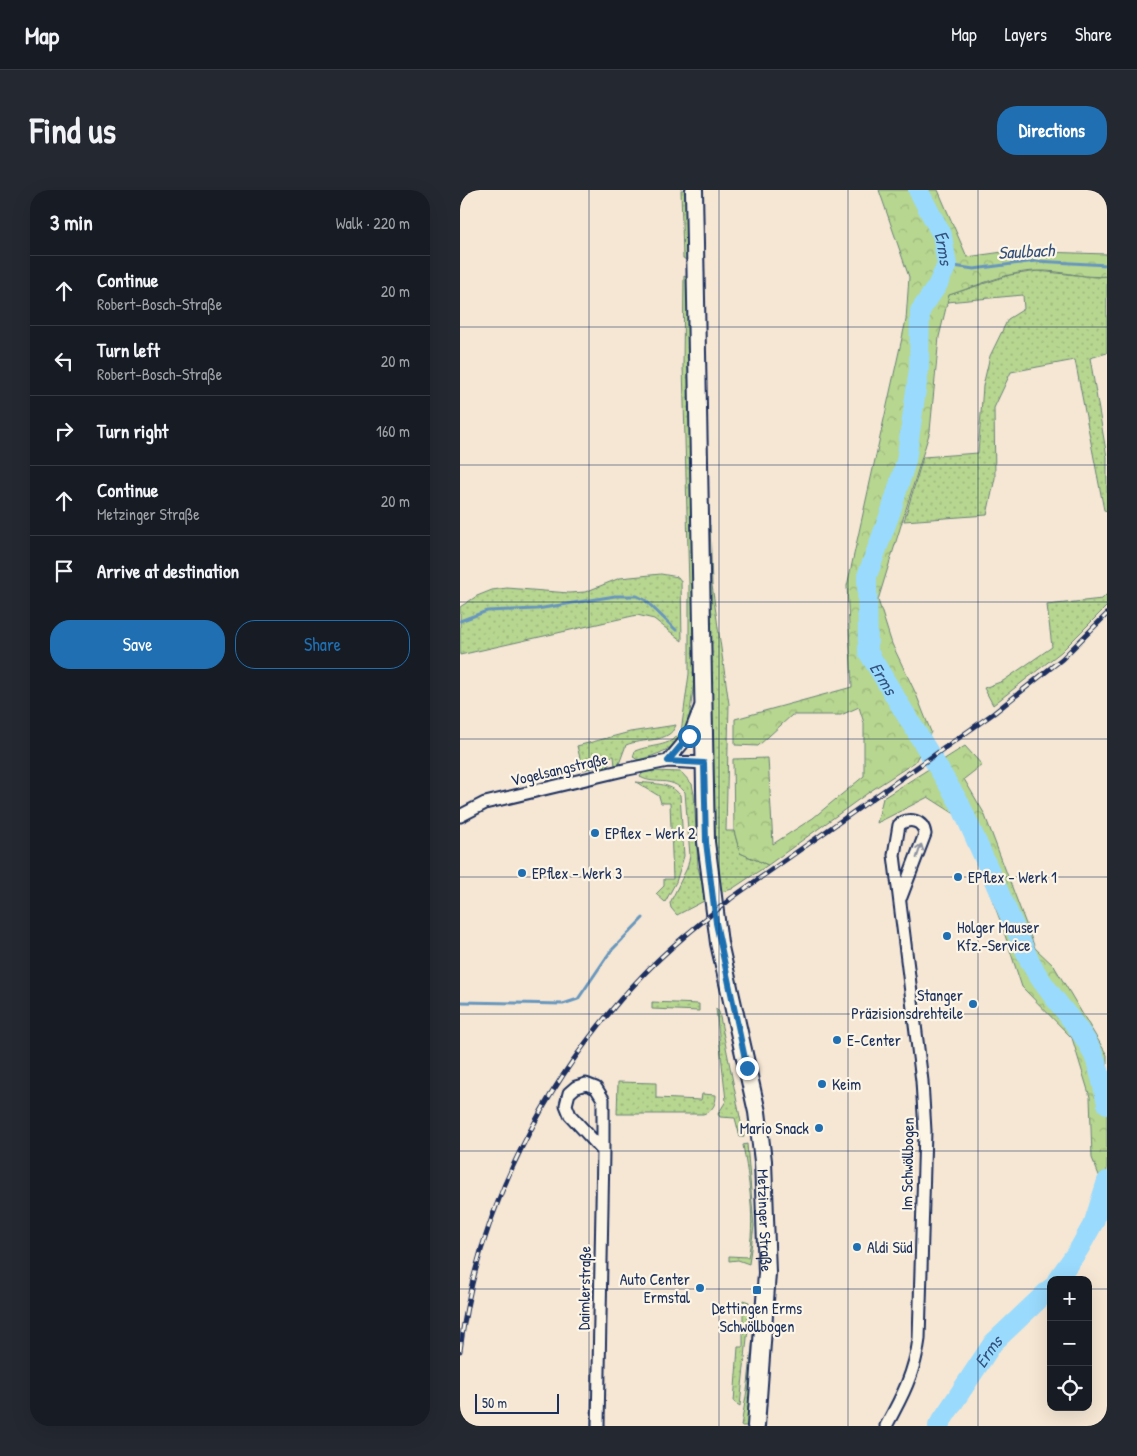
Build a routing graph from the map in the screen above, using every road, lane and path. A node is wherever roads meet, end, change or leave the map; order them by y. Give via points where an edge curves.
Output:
1 (694, 190) edge
2 (703, 699) junction
3 (668, 761) junction
4 (704, 763) junction
5 (460, 816) edge
6 (901, 897) junction
7 (603, 1150) junction
8 (754, 1421) edge
9 (598, 1426) edge
10 (886, 1426) edge

1 - 2 street, Metzinger Straße
2 - 3 street via 689,736
2 - 4 street, Metzinger Straße
3 - 4 street, Vogelsangstraße
3 - 5 street, Vogelsangstraße via 486,803
4 - 8 street, Metzinger Straße via 706,842 716,923 757,1112 765,1196 766,1303
6 -> 6 street, Im Schwöllbogen via 925,834 919,822 910,820 899,825 895,840 895,870
6 - 10 street, Im Schwöllbogen via 922,1081 925,1140 917,1357 908,1385
7 - 7 street, Daimlerstraße via 570,1115 566,1105 569,1093 576,1087 586,1084 596,1088 603,1098
7 - 9 street, Daimlerstraße

